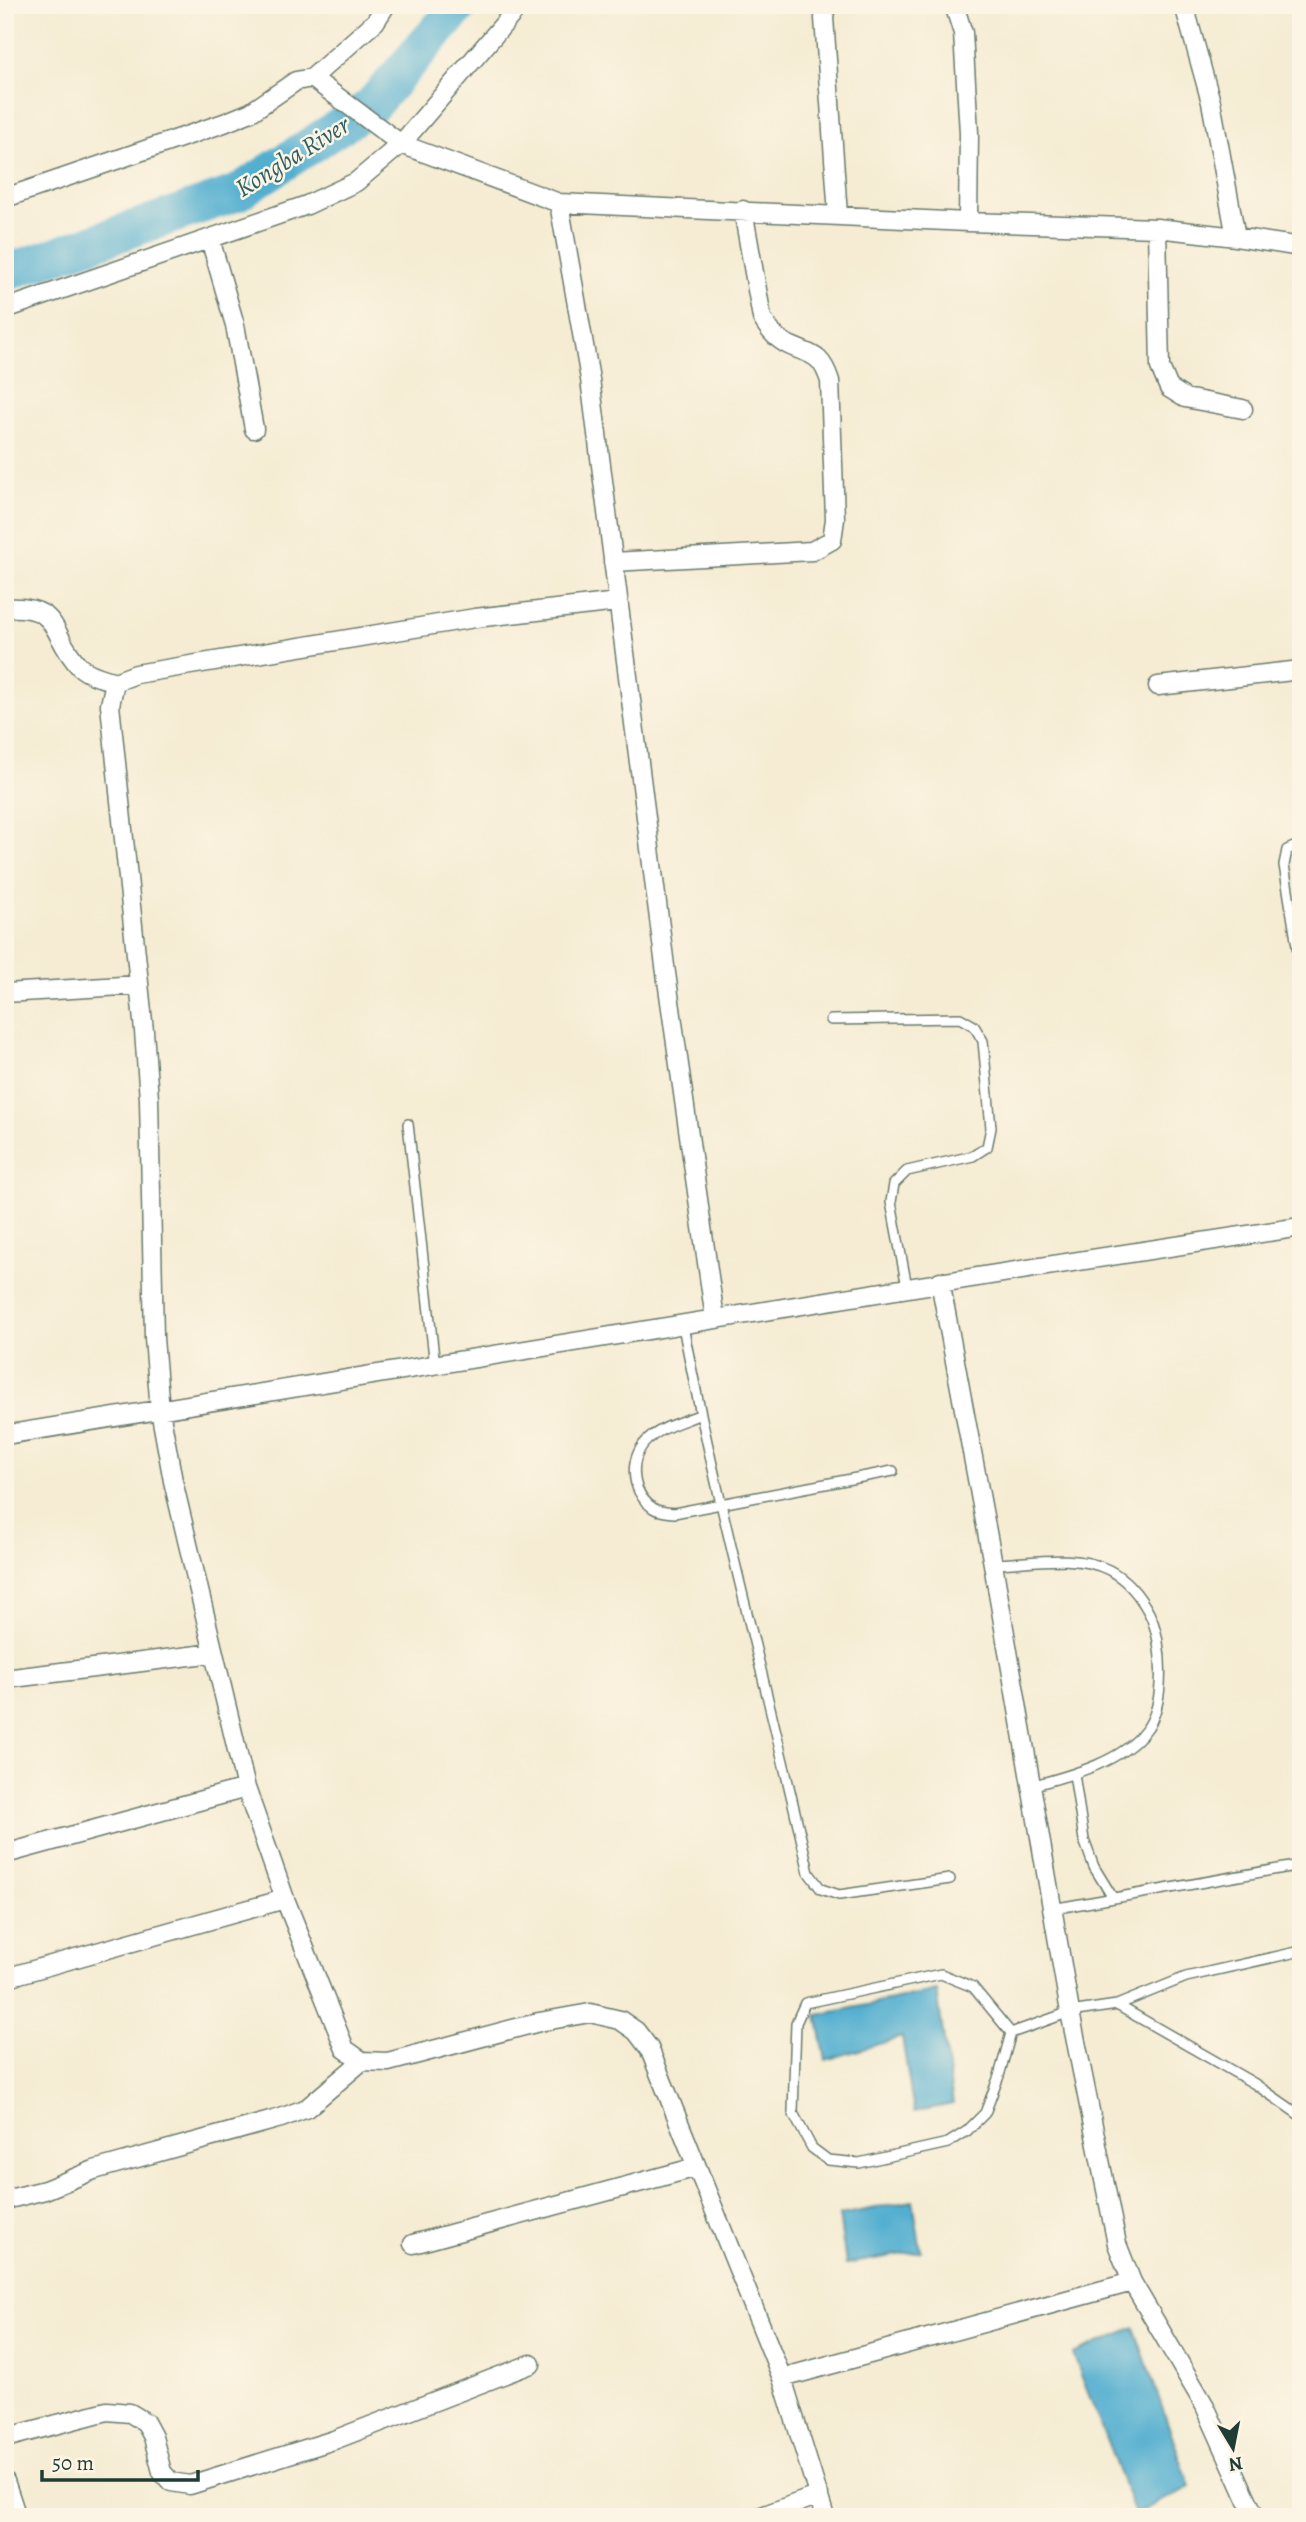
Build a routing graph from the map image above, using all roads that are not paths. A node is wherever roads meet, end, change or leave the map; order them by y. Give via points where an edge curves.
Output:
1 (386, 5) edge
2 (520, 5) edge
3 (827, 5) edge
4 (954, 5) edge
5 (1184, 5) edge
6 (319, 82) junction
7 (397, 141) junction
8 (5, 198) edge
9 (559, 203) junction
10 (743, 210) junction
11 (838, 215) junction
12 (968, 222) junction
13 (1157, 228) junction
14 (1236, 237) junction
15 (210, 239) junction
16 (1301, 247) edge
17 (5, 309) edge
18 (1243, 409) dead end
19 (254, 429) dead end
20 (613, 562) junction
21 (618, 602) junction
22 (5, 608) edge
23 (1301, 670) edge
24 (115, 682) junction
25 (1158, 687) dead end
26 (1301, 844) edge
27 (1300, 960) edge
28 (1301, 971) edge
29 (139, 985) junction
30 (5, 993) edge
31 (831, 1020) dead end
32 (408, 1124) dead end
33 (1301, 1227) edge
34 (940, 1282) junction
35 (906, 1287) junction
36 (715, 1319) junction
37 (683, 1326) junction
38 (435, 1366) junction
39 (160, 1410) junction
40 (701, 1414) junction
41 (5, 1434) edge
42 (893, 1471) dead end
43 (721, 1503) junction
44 (993, 1564) junction
45 (214, 1653) junction
46 (5, 1679) edge
47 (1074, 1774) junction
48 (1031, 1786) junction
49 (246, 1788) junction
50 (5, 1854) edge
51 (1301, 1865) edge
52 (950, 1879) dead end
53 (1113, 1898) junction
54 (285, 1899) junction
55 (1052, 1909) junction
56 (1301, 1951) edge
57 (5, 1978) edge
58 (1117, 2005) junction
59 (1070, 2012) junction
60 (1011, 2033) junction
61 (362, 2061) junction
62 (1301, 2116) edge
63 (697, 2167) junction
64 (5, 2200) edge
65 (413, 2244) dead end
66 (1132, 2282) junction
67 (531, 2364) dead end
68 (782, 2378) junction
69 (5, 2438) edge
70 (5, 2480) edge
71 (818, 2495) junction
72 (17, 2517) edge
73 (759, 2517) edge
74 (825, 2517) edge
75 (1255, 2517) edge

1 - 6 street via 376,22
2 - 7 street
3 - 11 street via 824,18
4 - 12 street via 963,33
5 - 14 street via 1211,102
6 - 7 street
6 - 8 street via 296,81 251,112 224,123
7 - 9 street
7 - 15 street via 356,182 307,205
9 - 10 street
9 - 20 street via 588,367
10 - 11 street
10 - 20 street via 762,318 785,343 814,354 830,381 832,540 812,551
11 - 12 street
12 - 13 street
13 - 14 street
13 - 18 street via 1160,367 1169,388 1185,398
14 - 16 street
15 - 17 street
15 - 19 street via 235,325
20 - 21 street
21 - 24 street via 475,618 136,674
21 - 36 street
22 - 24 street via 39,610 52,621 81,668
23 - 25 street
24 - 29 street via 110,705
26 - 27 lane via 1287,850 1284,865
27 - 28 lane
29 - 30 street
29 - 39 street via 149,1099
31 - 35 lane via 960,1018 975,1026 983,1041 991,1128 987,1147 973,1156 906,1171 894,1184 891,1202
32 - 38 lane
33 - 34 street
34 - 35 street
34 - 44 street
35 - 36 street
36 - 37 street
37 - 38 street
37 - 40 lane
38 - 39 street
39 - 41 street
39 - 45 street
40 - 43 lane
40 - 43 lane via 651,1436 636,1453 634,1475 642,1498 655,1510 674,1513
42 - 43 lane
43 - 52 lane via 809,1873 821,1889 839,1895
44 - 47 lane via 1078,1560 1108,1569 1126,1581 1150,1614 1161,1661 1156,1713 1145,1732 1122,1752
44 - 48 street
45 - 46 street
45 - 49 street
47 - 48 lane
47 - 53 lane via 1084,1840
48 - 55 street
49 - 50 street
49 - 54 street
51 - 53 lane
53 - 55 lane
54 - 57 street
54 - 61 street via 345,2049
55 - 59 street
56 - 58 lane via 1186,1977
58 - 59 lane
58 - 62 lane via 1255,2084
59 - 60 lane
59 - 66 street via 1117,2244
60 - 60 lane via 985,2113 948,2143 859,2163 828,2160 812,2148 793,2113 796,2023 805,2003 941,1974 973,1987
61 - 63 street via 388,2062 590,2013 620,2020 649,2048
61 - 64 street via 307,2108
63 - 65 street
63 - 68 street
66 - 68 street
66 - 75 street via 1205,2406
67 - 69 street via 334,2440 190,2485 171,2482 162,2472 145,2422 130,2413 107,2411
68 - 71 street
70 - 72 street
71 - 73 street
71 - 74 street

